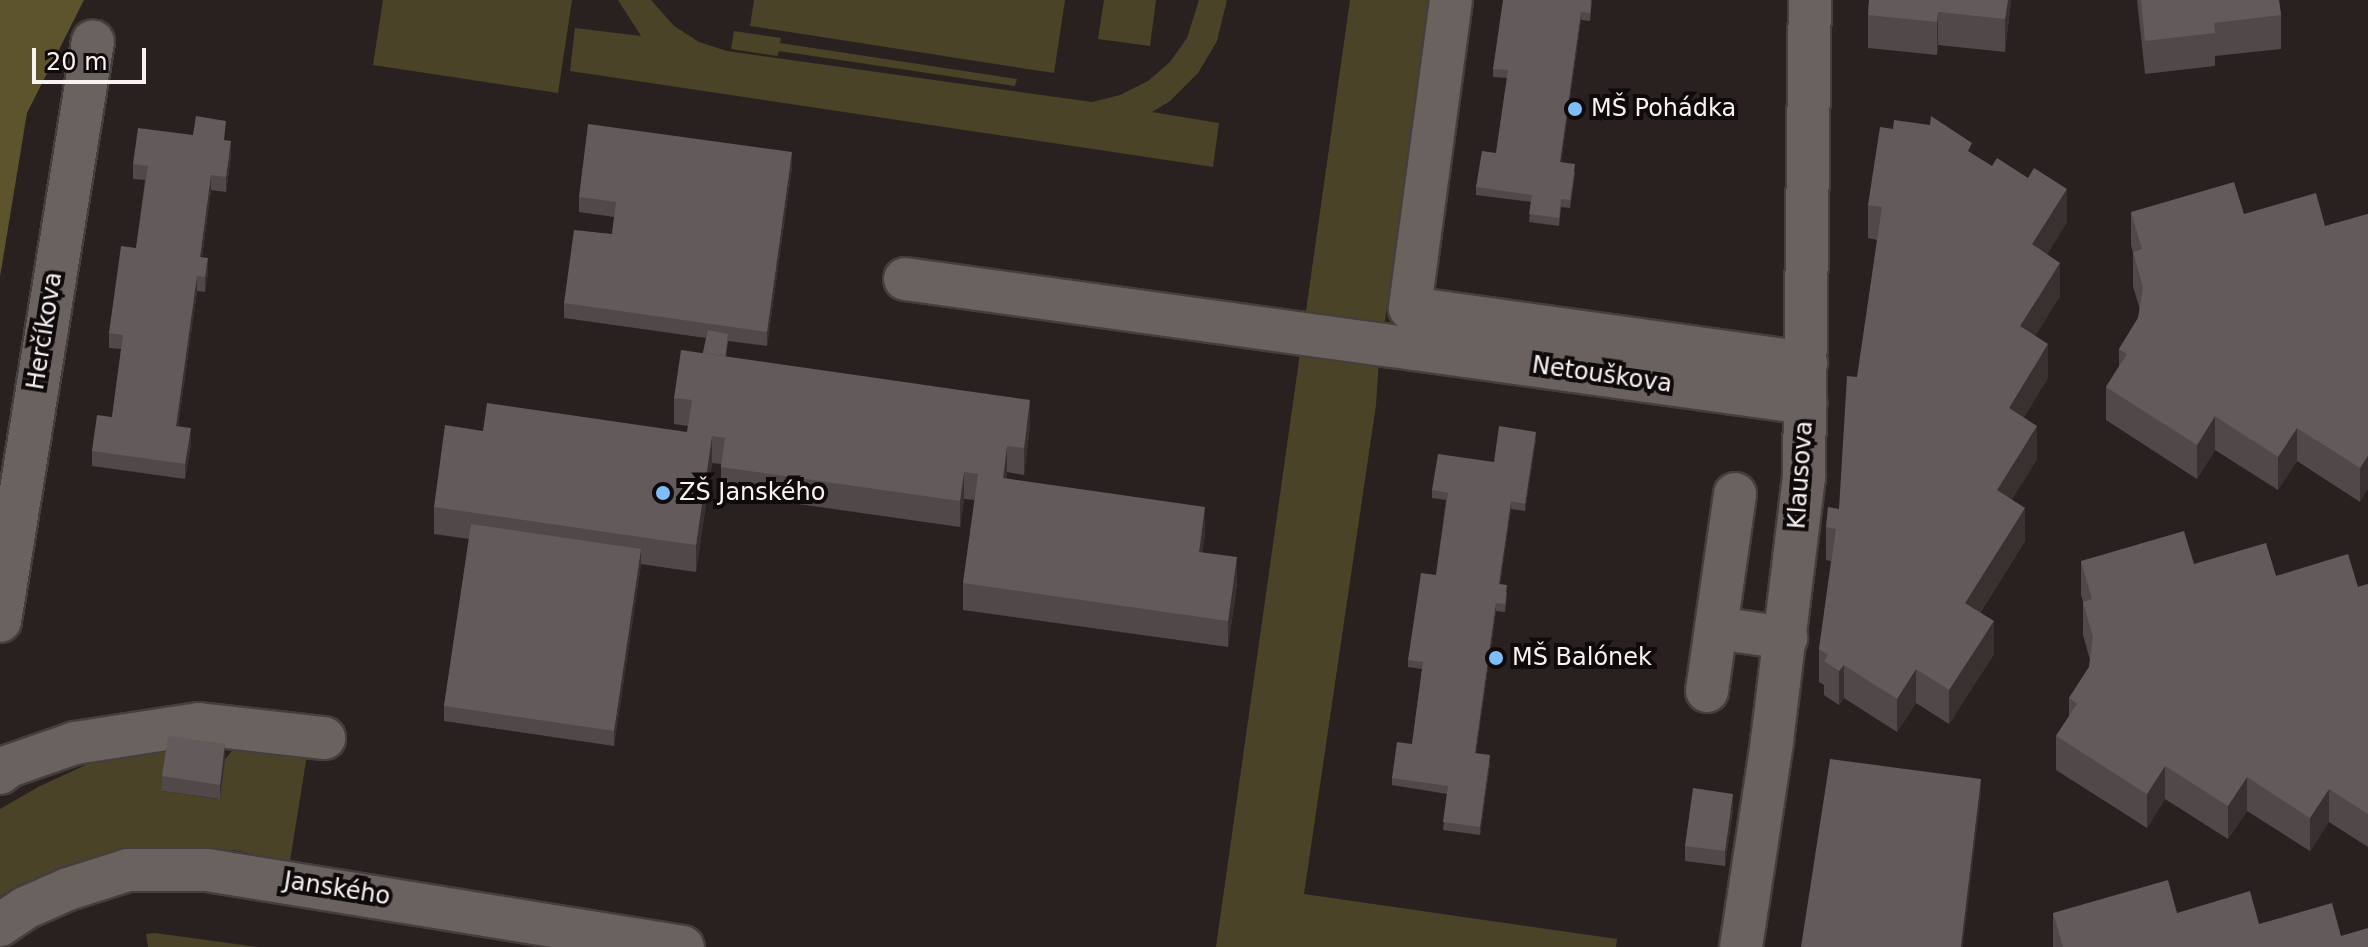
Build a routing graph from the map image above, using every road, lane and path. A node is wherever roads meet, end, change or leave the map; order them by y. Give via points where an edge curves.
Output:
1 (1451, 0) edge
2 (1810, 0) edge
3 (93, 41) dead end
4 (905, 279) dead end
5 (1806, 383) junction
6 (1735, 494) dead end
7 (0, 621) edge
8 (1716, 628) junction
9 (1786, 638) junction
10 (1707, 691) dead end
11 (324, 738) dead end
12 (0, 773) edge
13 (0, 925) edge
14 (683, 947) edge
15 (1741, 947) edge

1 - 5 street via 1410,308
2 - 5 street, Klausova
3 - 7 street, Herčíkova
4 - 5 street, Netouškova via 1399,347
5 - 9 street, Klausova via 1804,477
6 - 8 street
8 - 9 street
8 - 10 street
9 - 15 street, Klausova
11 - 12 street via 199,724 75,743
13 - 14 street, Janského via 68,889 128,870 207,870

